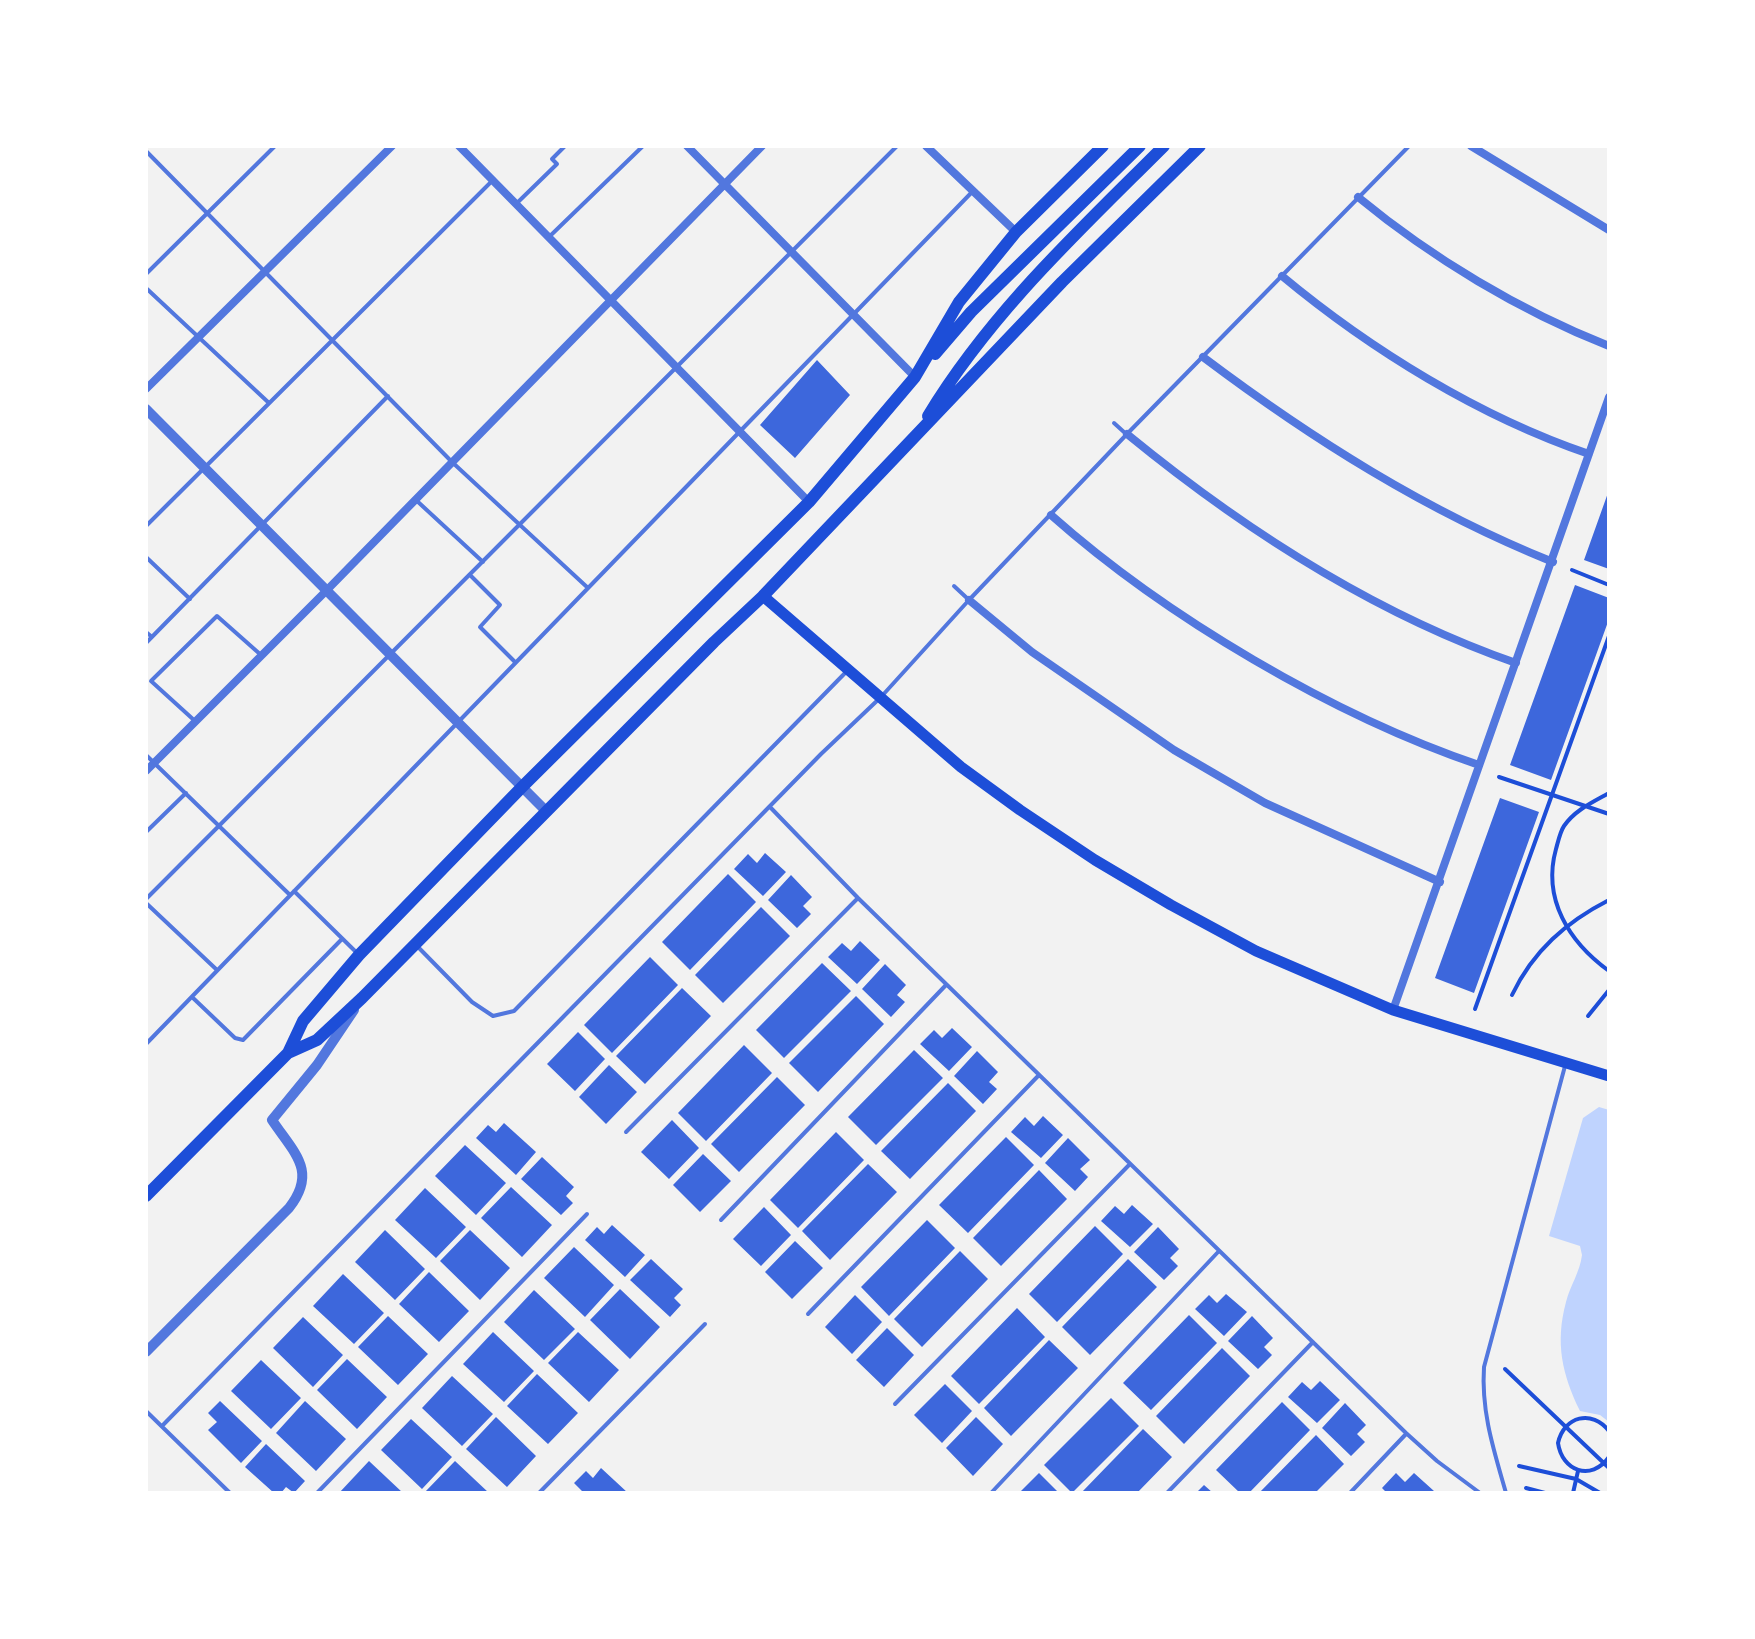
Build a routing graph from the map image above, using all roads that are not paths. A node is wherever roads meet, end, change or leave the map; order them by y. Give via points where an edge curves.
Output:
1 (275, 146) edge
2 (392, 146) edge
3 (459, 146) edge
4 (565, 146) edge
5 (643, 146) edge
6 (687, 146) edge
7 (762, 146) edge
8 (897, 146) edge
9 (926, 146) edge
10 (1103, 146) edge
11 (1140, 146) edge
12 (1164, 146) edge
13 (1200, 146) edge
14 (1409, 146) edge
15 (1471, 146) edge
16 (146, 151) edge
17 (493, 180) junction
18 (725, 184) junction
19 (973, 191) junction
20 (1358, 197) junction
21 (516, 204) junction
22 (207, 213) junction
23 (1609, 230) edge
24 (1016, 232) junction
25 (548, 237) junction
26 (792, 251) junction
27 (265, 271) junction
28 (146, 274) edge
29 (1282, 276) junction
30 (146, 288) edge
31 (611, 300) junction
32 (854, 313) junction
33 (199, 336) junction
34 (333, 339) junction
35 (1609, 346) edge
36 (1203, 357) junction
37 (677, 367) junction
38 (915, 377) junction
39 (146, 389) edge
40 (388, 395) junction
41 (1609, 397) edge
42 (269, 403) junction
43 (146, 409) edge
44 (1114, 423) dead end
45 (740, 431) junction
46 (1127, 434) junction
47 (916, 436) junction
48 (1589, 454) junction
49 (452, 462) junction
50 (205, 468) junction
51 (416, 499) junction
52 (809, 502) junction
53 (1051, 515) junction
54 (263, 525) junction
55 (520, 525) junction
56 (146, 526) edge
57 (146, 557) edge
58 (483, 562) junction
59 (1553, 562) junction
60 (470, 575) junction
61 (954, 586) dead end
62 (588, 588) junction
63 (328, 589) junction
64 (763, 596) junction
65 (190, 599) junction
66 (969, 600) junction
67 (146, 632) edge
68 (152, 637) junction
69 (146, 643) edge
70 (261, 655) junction
71 (391, 655) junction
72 (515, 662) junction
73 (1516, 663) junction
74 (849, 670) junction
75 (881, 697) junction
76 (195, 721) junction
77 (458, 722) junction
78 (146, 755) edge
79 (154, 763) junction
80 (1479, 765) junction
81 (146, 771) edge
82 (522, 787) junction
83 (186, 793) junction
84 (770, 807) junction
85 (546, 811) junction
86 (220, 826) junction
87 (146, 832) edge
88 (1440, 882) junction
89 (292, 893) junction
90 (858, 898) junction
91 (146, 901) edge
92 (342, 939) junction
93 (415, 944) junction
94 (359, 955) junction
95 (217, 970) junction
96 (946, 985) junction
97 (191, 997) junction
98 (362, 998) junction
99 (1393, 1010) junction
100 (146, 1044) edge
101 (288, 1053) junction
102 (1566, 1064) junction
103 (1039, 1075) junction
104 (1609, 1076) edge
105 (626, 1132) dead end
106 (1130, 1164) junction
107 (146, 1196) edge
108 (587, 1214) dead end
109 (721, 1220) dead end
110 (1219, 1251) junction
111 (808, 1314) dead end
112 (705, 1324) dead end
113 (1313, 1342) junction
114 (146, 1352) edge
115 (895, 1404) dead end
116 (146, 1411) edge
117 (162, 1426) junction
118 (1406, 1433) junction
119 (230, 1493) edge
120 (317, 1493) edge
121 (539, 1493) edge
122 (991, 1493) edge
123 (1167, 1493) edge
124 (1350, 1493) edge
125 (1480, 1493) edge
126 (1506, 1493) edge

1 - 22 lane
2 - 27 street
3 - 17 street
4 - 21 lane via 552,159 557,164
5 - 25 lane
6 - 18 street
7 - 18 street
8 - 26 lane
9 - 19 street
10 - 24 main road
11 - 38 main road via 971,312
12 - 47 main road via 1032,278 955,372
13 - 47 main road
14 - 20 lane
15 - 23 street
16 - 22 lane
17 - 21 street
17 - 34 lane
18 - 26 street
18 - 31 street
19 - 24 street
19 - 32 lane
20 - 29 lane
20 - 35 street via 1394,227 1483,282 1539,315
21 - 25 street
22 - 27 lane
22 - 28 lane
24 - 38 main road via 959,302
25 - 31 street
26 - 32 street
26 - 37 lane
27 - 33 street
27 - 34 lane
29 - 36 lane
29 - 48 street via 1318,306 1430,379 1542,438
30 - 33 lane
31 - 37 street
31 - 49 street
32 - 38 street
32 - 45 lane
33 - 39 street
33 - 42 lane
34 - 40 lane
34 - 42 lane
36 - 46 lane
36 - 59 street via 1396,486 1457,520
37 - 45 street
37 - 55 lane
38 - 52 main road
40 - 49 lane
40 - 54 lane
41 - 48 street
42 - 50 lane
43 - 50 street
44 - 46 lane
45 - 52 street
45 - 62 lane
46 - 53 lane
46 - 73 street via 1203,493 1323,571 1415,621
47 - 64 main road
48 - 59 street
49 - 51 street
49 - 55 lane
50 - 54 street
50 - 56 lane
51 - 58 lane
51 - 63 street
52 - 82 main road
53 - 66 lane
53 - 80 street via 1224,641 1372,722
54 - 63 street
54 - 65 lane
55 - 58 lane
55 - 62 lane
57 - 65 lane
58 - 60 lane
59 - 73 street
60 - 71 lane
60 - 72 lane via 500,605 480,627
61 - 66 lane
62 - 72 lane
63 - 70 street
63 - 71 street
64 - 74 main road
64 - 85 main road
65 - 68 lane
66 - 75 lane
66 - 88 street via 1032,652 1174,750 1265,803
67 - 68 lane
68 - 69 lane
70 - 76 street
70 - 76 lane via 217,616 151,681
71 - 77 street
71 - 86 lane
72 - 77 lane
73 - 80 street
74 - 75 main road
74 - 93 lane via 514,1011 493,1016 472,1002
75 - 84 lane
75 - 99 main road via 961,767 1095,860 1256,951
76 - 79 street
77 - 82 street
77 - 89 lane
78 - 79 lane
79 - 81 street
79 - 83 lane
80 - 88 street
82 - 85 street
82 - 94 main road
83 - 86 lane
83 - 87 lane
84 - 90 lane
84 - 117 lane
85 - 93 main road
86 - 89 lane
86 - 91 lane
88 - 99 street
89 - 92 lane
89 - 95 lane
90 - 96 lane
90 - 105 lane
91 - 95 lane
92 - 94 lane
92 - 97 lane via 243,1040
93 - 98 main road
94 - 101 main road via 303,1021
95 - 97 lane
96 - 103 lane
96 - 109 lane
97 - 100 lane
98 - 101 main road via 317,1040
98 - 114 street via 272,1120 304,1168 300,1194
99 - 102 main road
101 - 107 main road
102 - 104 main road
102 - 126 lane via 1484,1367 1486,1420
103 - 106 lane
103 - 111 lane
106 - 110 lane
106 - 115 lane
108 - 120 lane
110 - 113 lane
110 - 122 lane
112 - 121 lane
113 - 118 lane
113 - 123 lane
116 - 117 lane
117 - 119 lane
118 - 124 lane
118 - 125 lane

